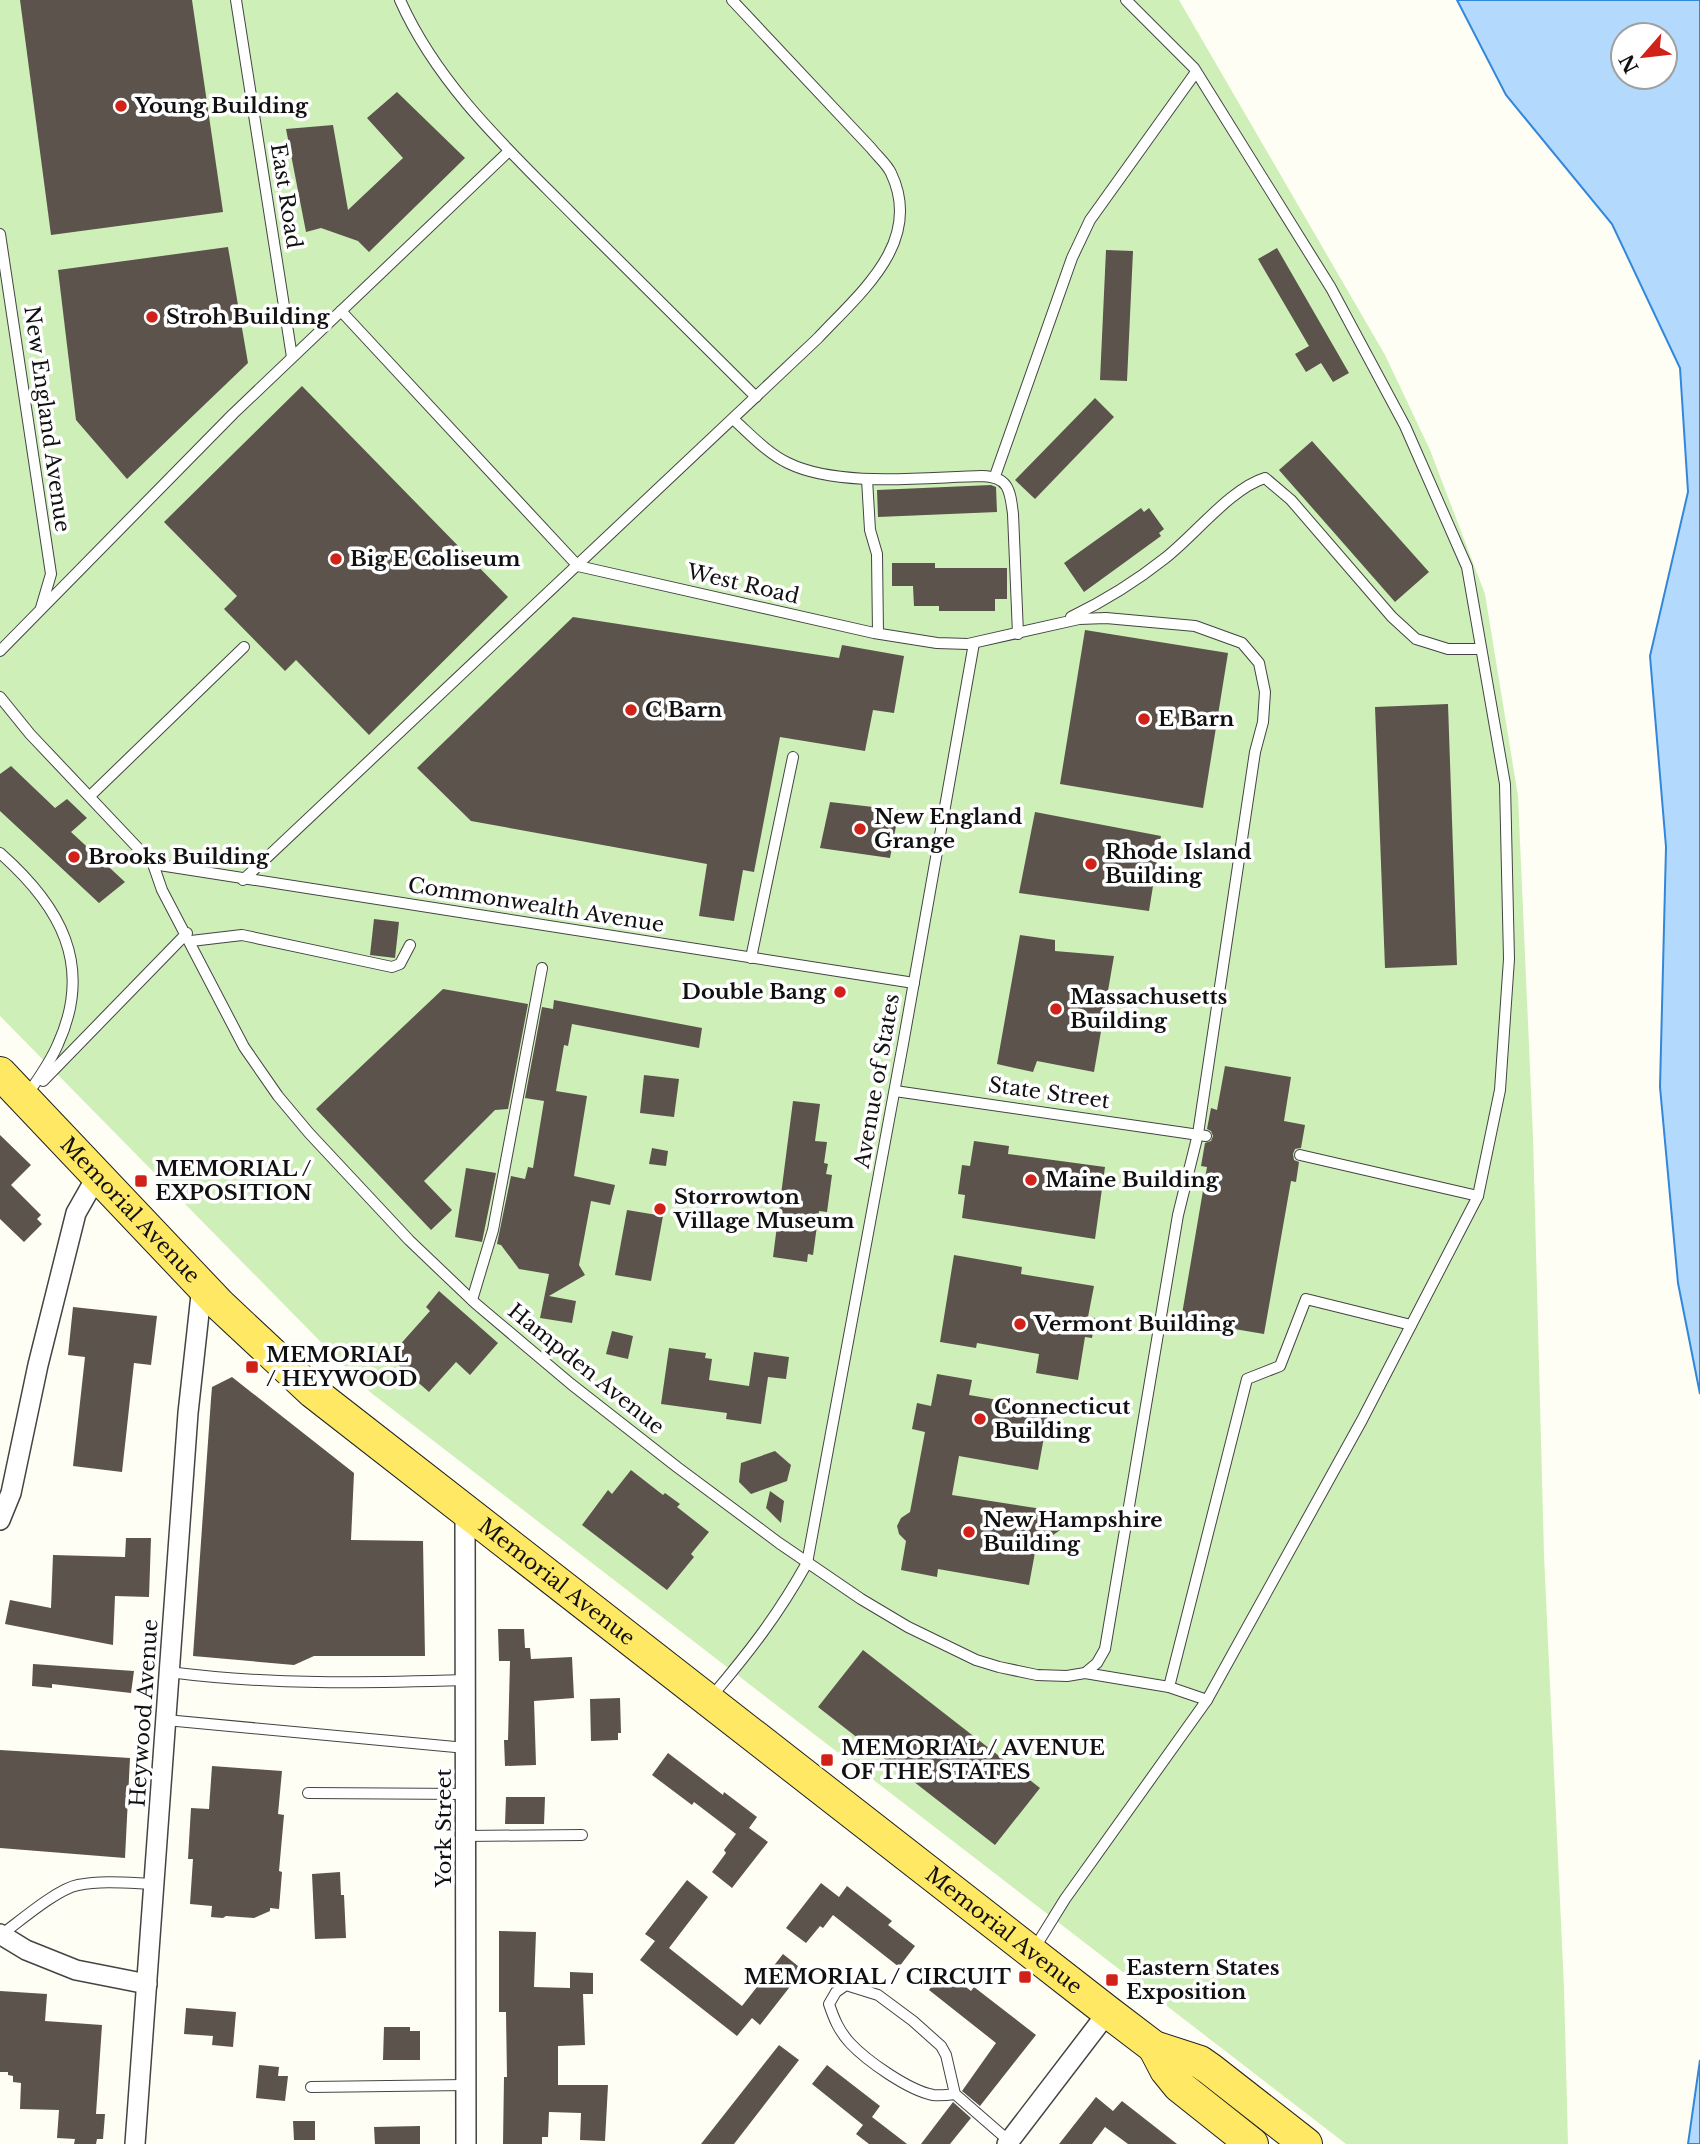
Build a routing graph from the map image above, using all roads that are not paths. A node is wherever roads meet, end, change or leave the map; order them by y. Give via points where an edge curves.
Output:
1 (236, 0) edge
2 (400, 0) edge
3 (732, 0) edge
4 (1126, 0) edge
5 (1196, 72) junction
6 (509, 150) junction
7 (0, 234) edge
8 (341, 311) junction
9 (292, 357) junction
10 (756, 397) junction
11 (733, 419) junction
12 (995, 476) junction
13 (867, 479) junction
14 (578, 566) junction
15 (41, 608) junction
16 (1062, 622) junction
17 (878, 634) junction
18 (1018, 634) junction
19 (974, 643) junction
20 (244, 648) dead end
21 (1481, 649) junction
22 (0, 651) edge
23 (0, 698) edge
24 (793, 757) dead end
25 (90, 796) junction
26 (0, 853) edge
27 (153, 864) junction
28 (243, 880) junction
29 (189, 937) junction
30 (410, 945) dead end
31 (751, 958) junction
32 (542, 968) dead end
33 (914, 983) junction
34 (0, 1073) edge
35 (895, 1091) junction
36 (25, 1099) junction
37 (1202, 1135) junction
38 (1300, 1155) dead end
39 (97, 1176) junction
40 (1478, 1196) junction
41 (202, 1286) junction
42 (472, 1300) junction
43 (1411, 1325) junction
44 (465, 1511) junction
45 (0, 1520) edge
46 (807, 1563) junction
47 (169, 1672) junction
48 (1085, 1673) junction
49 (466, 1680) junction
50 (1169, 1688) junction
51 (1207, 1699) junction
52 (708, 1701) junction
53 (166, 1720) junction
54 (466, 1748) junction
55 (308, 1793) dead end
56 (466, 1794) junction
57 (582, 1835) dead end
58 (466, 1836) junction
59 (154, 1884) junction
60 (1, 1934) edge
61 (1032, 1953) junction
62 (147, 1984) junction
63 (1108, 2012) junction
64 (1154, 2047) junction
65 (466, 2085) junction
66 (311, 2087) dead end
67 (955, 2094) junction
68 (1010, 2143) edge
69 (135, 2144) edge
70 (466, 2144) edge
71 (1252, 2144) edge
72 (1306, 2144) edge

1 - 9 lane, East Road
2 - 6 lane via 433,61
3 - 10 lane via 891,173 902,213 893,249 867,287
4 - 5 lane
5 - 12 lane via 1090,220 1072,258
5 - 21 lane via 1331,288 1405,426 1467,567
6 - 8 lane
6 - 10 lane
7 - 15 lane, New England Avenue via 51,574
8 - 9 lane
8 - 14 lane
9 - 15 lane
10 - 11 lane
11 - 13 lane via 791,465
11 - 14 lane
12 - 13 lane
12 - 18 lane via 1011,495
13 - 17 lane via 870,530 877,554
14 - 17 lane, West Road
14 - 28 lane
15 - 22 lane
16 - 18 lane, West Road
16 - 21 lane via 1165,559 1240,491 1265,478 1291,500 1416,639 1447,649
16 - 37 lane, West Road via 1106,618 1195,626 1242,643 1259,663 1265,692 1263,722 1255,752
17 - 19 lane, West Road
18 - 19 lane, West Road
19 - 33 lane, Avenue of States
20 - 25 lane
21 - 40 lane via 1505,784 1508,959 1500,1090
23 - 25 lane
24 - 31 lane
25 - 27 lane
26 - 36 lane via 29,880 52,911 73,964 65,1027
27 - 28 lane, Commonwealth Avenue
27 - 29 lane, Hampden Avenue
28 - 31 lane, Commonwealth Avenue
29 - 30 lane via 242,936 392,967 400,964
29 - 36 lane
29 - 42 lane, Hampden Avenue via 244,1047 278,1096 388,1218
31 - 33 lane, Commonwealth Avenue
32 - 42 lane via 494,1230
33 - 35 lane, Avenue of States
34 - 36 main road, Memorial Avenue
35 - 37 lane, State Street
35 - 46 lane, Avenue of States
36 - 39 main road, Memorial Avenue
37 - 48 lane via 1178,1215 1105,1648 1097,1664
38 - 40 lane
39 - 41 main road, Memorial Avenue
39 - 45 street via 76,1213 11,1493
40 - 43 lane
41 - 44 main road, Memorial Avenue via 313,1392
41 - 47 street, Heywood Avenue
42 - 46 lane, Hampden Avenue via 579,1390
43 - 50 lane via 1306,1299 1280,1366 1247,1379
43 - 51 lane
44 - 49 street, York Street
44 - 52 main road, Memorial Avenue
46 - 48 lane, Hampden Avenue via 908,1627 976,1660 1037,1675
46 - 52 lane, Avenue of States via 776,1616
47 - 49 lane via 260,1681
47 - 53 street, Heywood Avenue
48 - 50 lane, Hampden Avenue
49 - 54 street, York Street
50 - 51 lane, Hampden Avenue
51 - 61 lane
52 - 61 main road, Memorial Avenue
53 - 54 lane
53 - 59 street, Heywood Avenue
54 - 56 street, York Street
55 - 56 lane
56 - 58 street, York Street
57 - 58 lane
58 - 65 street, York Street
59 - 60 lane via 75,1885
59 - 62 street, Heywood Avenue
60 - 62 street via 26,1950 76,1970
61 - 63 main road, Memorial Avenue
62 - 69 street, Heywood Avenue
63 - 64 main road, Memorial Avenue
63 - 68 street
64 - 71 main road, Memorial Avenue via 1179,2086
64 - 72 main road, Memorial Avenue via 1210,2068
65 - 66 lane
65 - 70 street, York Street
67 - 67 lane via 941,2046 913,2021 857,1986 846,1984 836,1992 829,2004 834,2021 850,2043 916,2088 934,2095
67 - 68 lane

